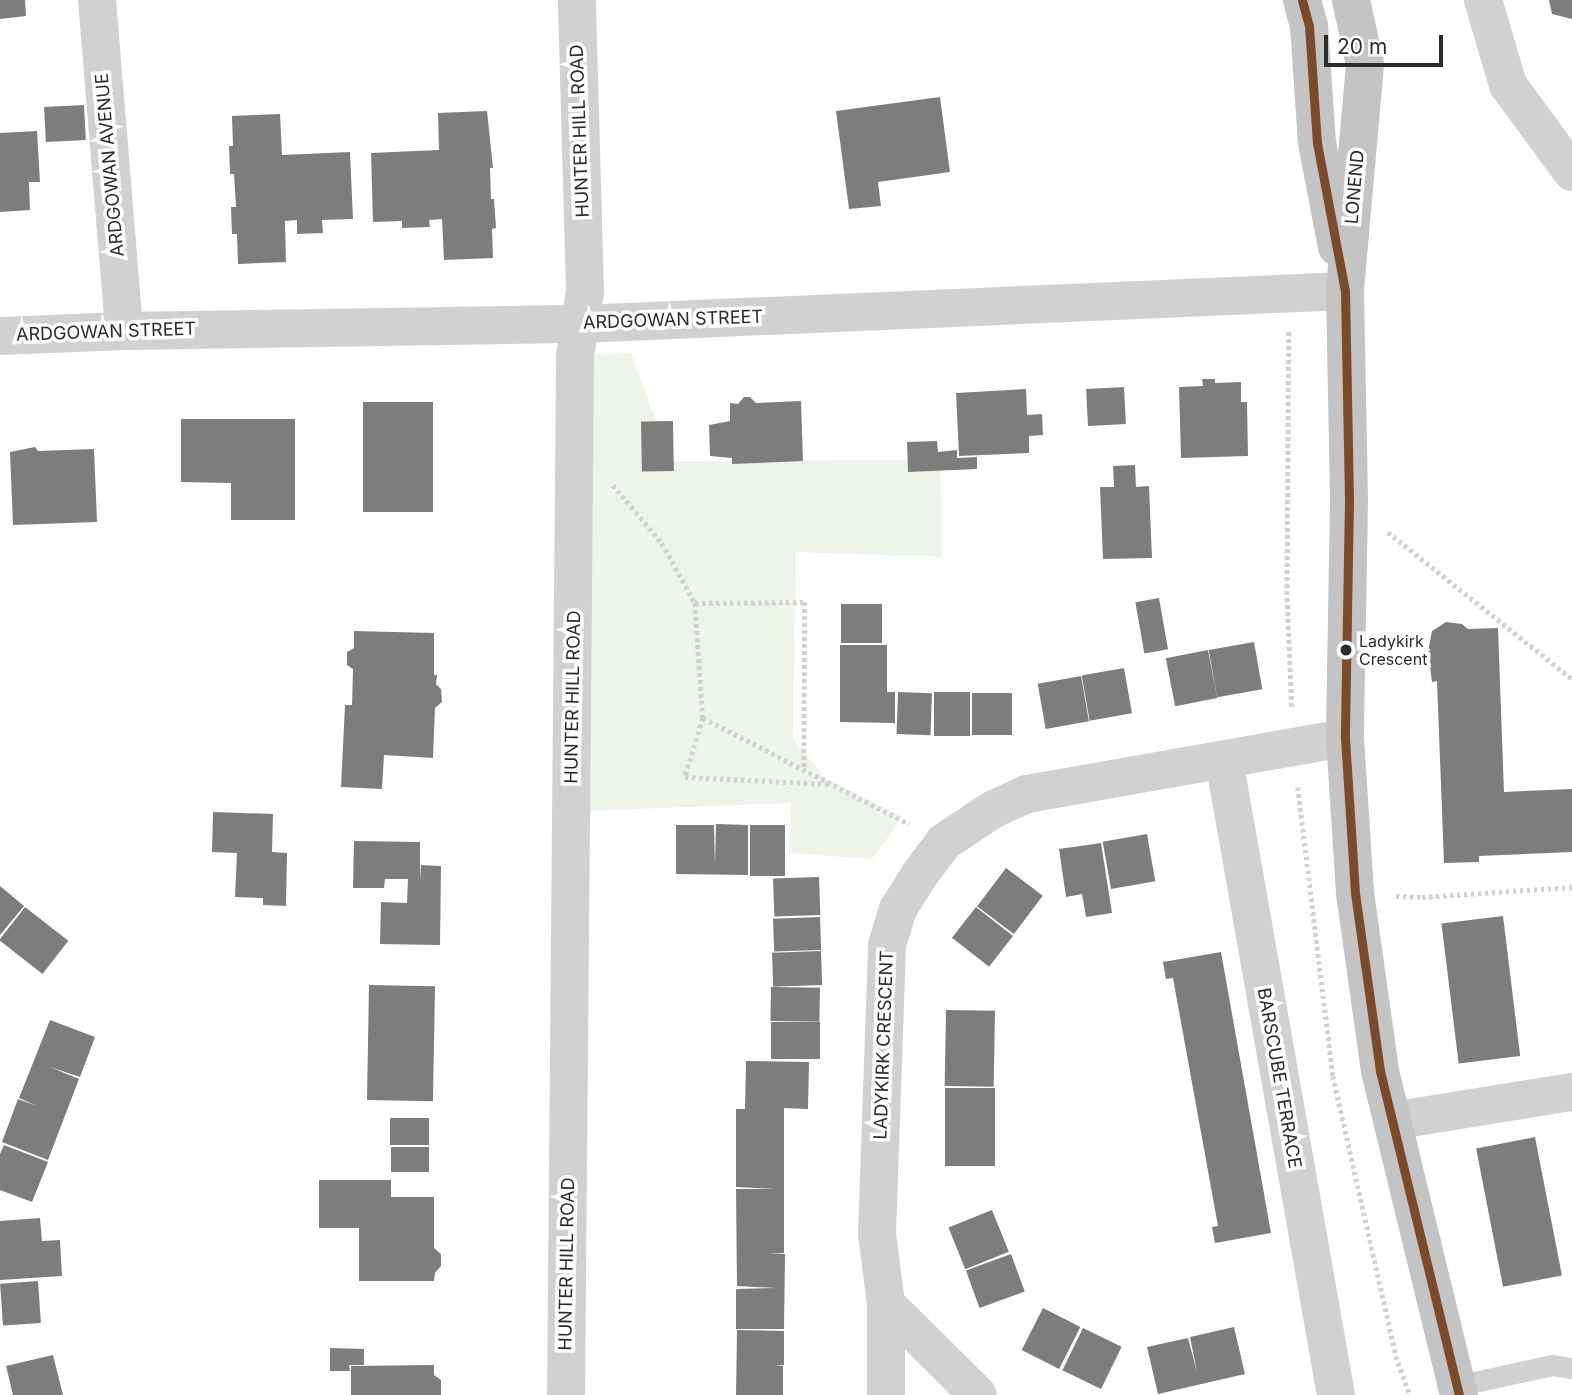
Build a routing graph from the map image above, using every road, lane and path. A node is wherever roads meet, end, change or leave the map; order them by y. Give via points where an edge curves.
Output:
1 (97, 0) edge
2 (577, 0) edge
3 (1351, 0) edge
4 (1483, 0) edge
5 (1306, 13) edge
6 (1572, 172) edge
7 (1345, 291) junction
8 (581, 324) junction
9 (124, 331) junction
10 (0, 336) edge
11 (575, 467) junction
12 (1349, 501) junction
13 (695, 603) junction
14 (1572, 679) edge
15 (703, 718) junction
16 (1345, 738) junction
17 (1224, 760) junction
18 (804, 770) junction
19 (831, 784) junction
20 (944, 842) junction
21 (1572, 887) edge
22 (1355, 892) junction
23 (1311, 894) dead end
24 (1572, 1092) edge
25 (1392, 1121) junction
26 (886, 1304) junction
27 (1572, 1368) edge
28 (1457, 1390) edge
29 (566, 1395) edge
30 (886, 1395) edge
31 (978, 1395) edge
32 (1336, 1395) edge

1 - 9 street, ARDGOWAN AVENUE
2 - 8 street, HUNTER HILL ROAD via 585,292
3 - 7 main road, LONEND via 1365,65
4 - 6 street via 1508,85
5 - 7 main road, LONEND via 1317,143
7 - 8 street, ARDGOWAN STREET
7 - 12 main road
8 - 9 street, ARDGOWAN STREET
8 - 11 street, HUNTER HILL ROAD via 575,356
9 - 10 street, ARDGOWAN STREET
11 - 13 path via 616,487 662,542
11 - 29 street, HUNTER HILL ROAD
12 - 14 path
12 - 16 main road
13 - 15 path
13 - 18 path via 805,602
15 - 18 path
15 - 19 path via 685,777
16 - 17 street, LADYKIRK CRESCENT
16 - 22 main road
17 - 20 street, LADYKIRK CRESCENT via 1027,794 992,810
17 - 32 street, BARSCUBE TERRACE
18 - 19 path
19 - 20 path
20 - 26 street, LADYKIRK CRESCENT via 898,909 887,945 877,1234
21 - 22 path via 1422,897
22 - 23 path
22 - 25 main road via 1380,1072
24 - 25 street
25 - 28 main road
26 - 30 street, LADYKIRK CRESCENT
26 - 31 street
27 - 28 lane via 1552,1365

